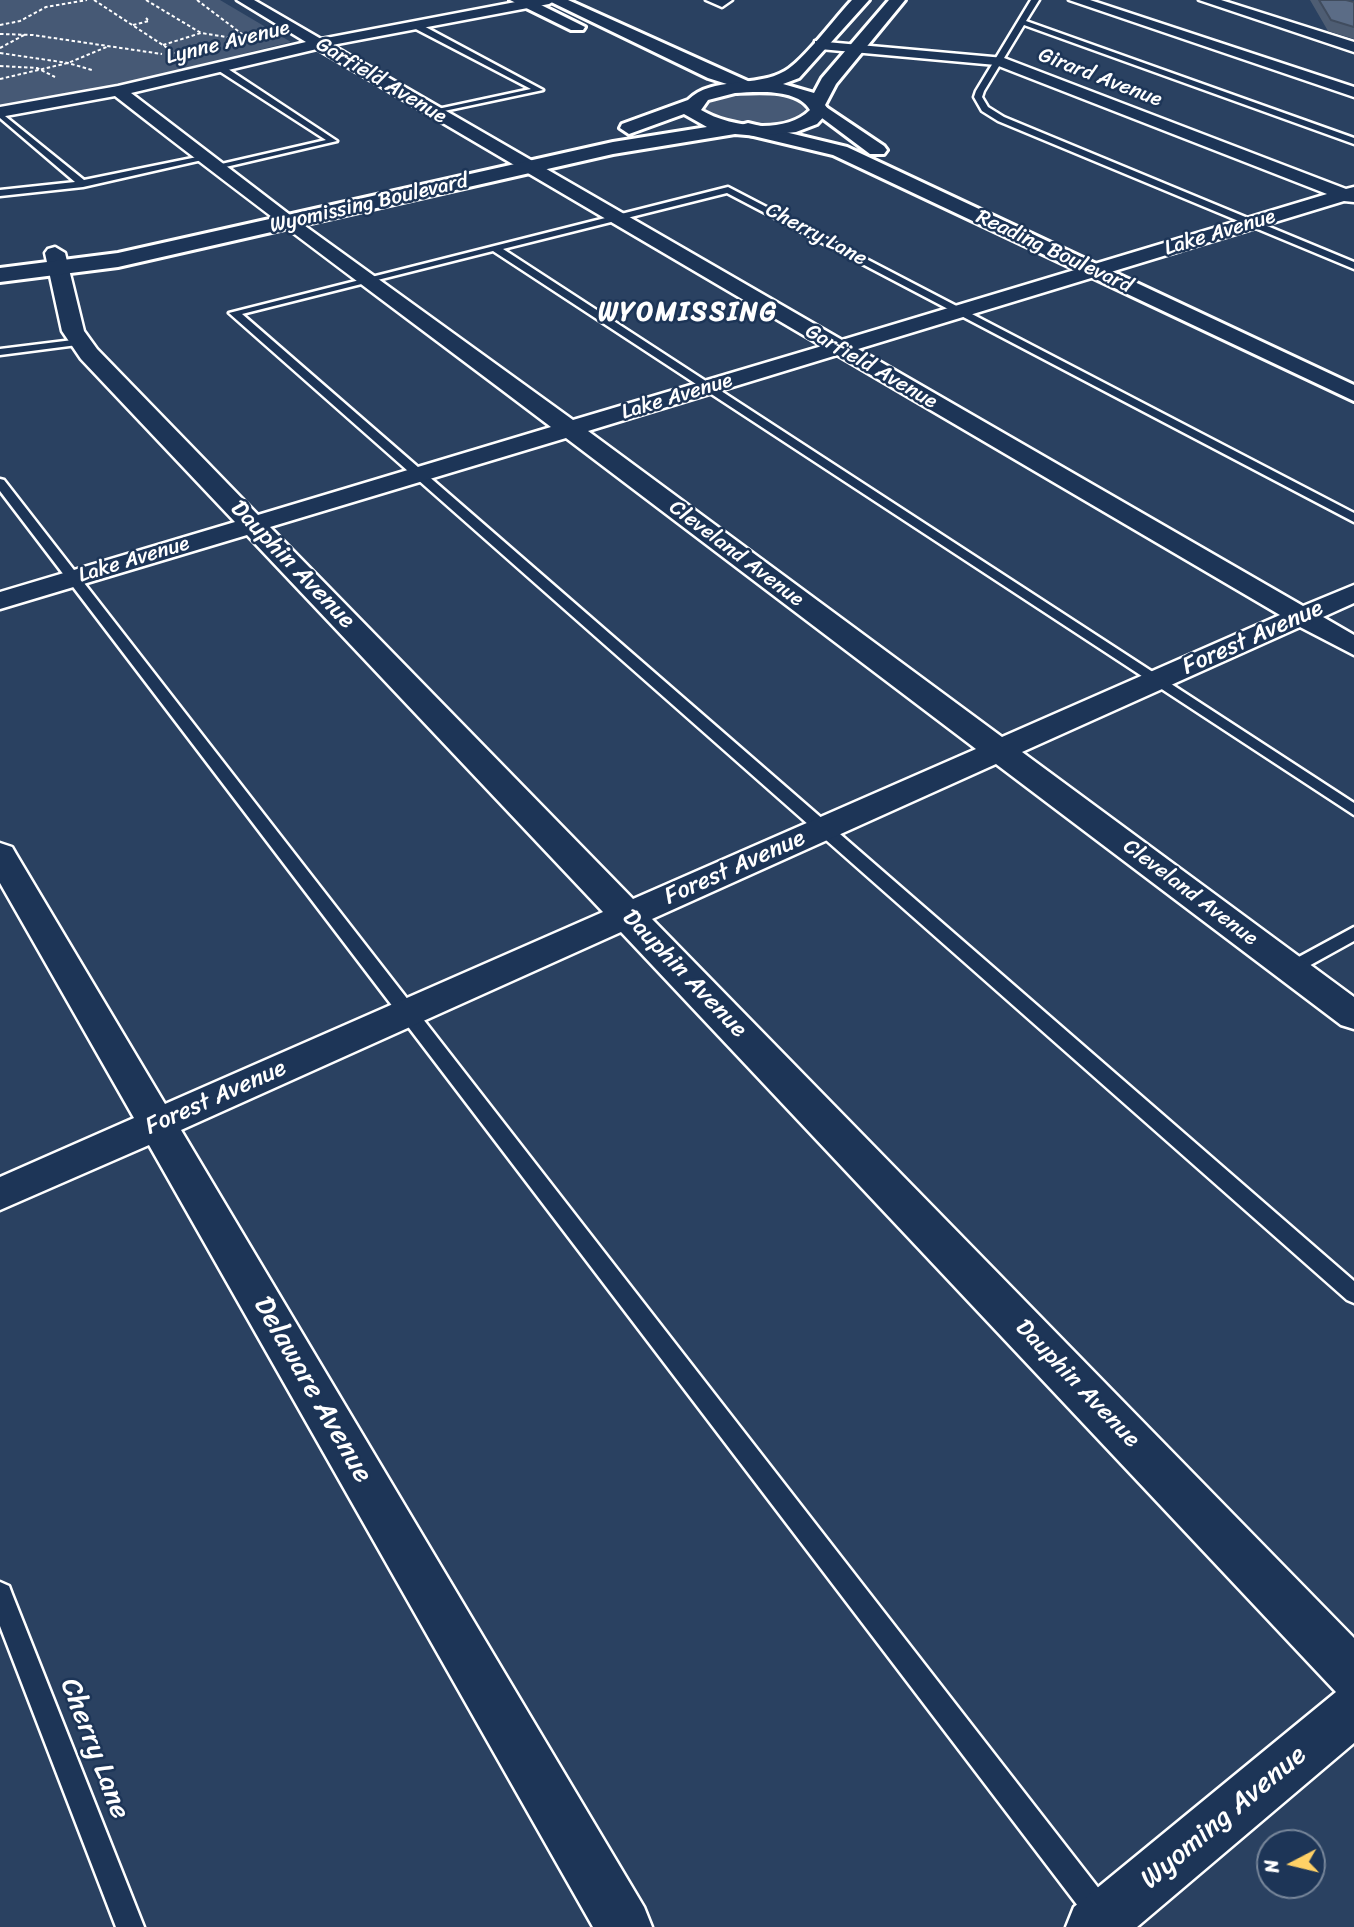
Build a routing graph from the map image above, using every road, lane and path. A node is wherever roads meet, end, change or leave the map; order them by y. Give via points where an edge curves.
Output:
1 (87, 0) edge
2 (95, 0) edge
3 (146, 0) edge
4 (197, 0) edge
5 (244, 0) edge
6 (549, 0) edge
7 (555, 0) edge
8 (710, 0) edge
9 (728, 0) edge
10 (861, 0) edge
11 (897, 0) edge
12 (1035, 0) edge
13 (1076, 0) edge
14 (1206, 0) edge
15 (523, 2) edge
16 (146, 18) dead end
17 (1022, 22) junction
18 (3, 25) edge
19 (132, 25) junction
20 (415, 25) junction
21 (201, 33) junction
22 (0, 34) edge
23 (25, 35) junction
24 (50, 36) dead end
25 (45, 37) junction
26 (317, 43) junction
27 (820, 44) junction
28 (163, 45) junction
29 (110, 46) junction
30 (1354, 47) edge
31 (0, 48) edge
32 (858, 48) junction
33 (0, 53) edge
34 (999, 61) junction
35 (68, 63) junction
36 (0, 66) edge
37 (219, 67) junction
38 (37, 68) junction
39 (65, 71) dead end
40 (676, 74) dead end
41 (0, 79) edge
42 (62, 80) dead end
43 (139, 86) junction
44 (755, 88) junction
45 (118, 91) junction
46 (1354, 92) edge
47 (691, 98) junction
48 (818, 106) junction
49 (433, 112) junction
50 (0, 113) edge
51 (743, 129) junction
52 (1354, 141) edge
53 (506, 155) junction
54 (213, 163) junction
55 (529, 169) junction
56 (83, 184) junction
57 (0, 193) edge
58 (1351, 195) edge
59 (278, 215) junction
60 (614, 218) junction
61 (1251, 224) junction
62 (1049, 227) dead end
63 (495, 248) junction
64 (0, 257) edge
65 (1097, 260) junction
66 (57, 261) junction
67 (1126, 262) junction
68 (1354, 266) edge
69 (0, 275) edge
70 (369, 279) junction
71 (1176, 285) dead end
72 (960, 312) junction
73 (81, 342) junction
74 (837, 348) junction
75 (0, 352) edge
76 (709, 387) junction
77 (1354, 394) edge
78 (570, 429) junction
79 (419, 475) junction
80 (0, 483) edge
81 (1354, 518) edge
82 (253, 525) junction
83 (74, 579) junction
84 (1354, 593) edge
85 (0, 601) edge
86 (1301, 617) junction
87 (1354, 647) edge
88 (1156, 681) junction
89 (999, 750) junction
90 (1354, 810) edge
91 (824, 829) junction
92 (0, 854) edge
93 (628, 915) junction
94 (1354, 933) edge
95 (1290, 969) junction
96 (408, 1013) junction
97 (1354, 1016) edge
98 (158, 1125) junction
99 (0, 1194) edge
100 (1354, 1294) edge
101 (0, 1594) edge
102 (1354, 1674) edge
103 (1354, 1710) edge
104 (1103, 1924) edge
105 (130, 1927) edge
106 (624, 1927) edge

1 - 18 path via 46,7 20,22
2 - 19 path
3 - 21 path
4 - 21 path via 251,40
5 - 26 street, Garfield Avenue
6 - 15 street, Lynne Avenue
7 - 44 main road via 714,74
8 - 9 lane via 722,5
10 - 27 main road
11 - 32 main road
12 - 17 lane
13 - 46 street
14 - 30 street
15 - 20 street, Lynne Avenue
15 - 40 main road
16 - 19 path via 149,21
17 - 34 lane
17 - 52 lane
19 - 28 path
20 - 26 street, Lynne Avenue
20 - 49 lane via 539,90
21 - 28 path
22 - 23 path
23 - 25 path
23 - 31 path
24 - 25 path
25 - 29 path
26 - 37 street, Lynne Avenue
26 - 49 street, Garfield Avenue
27 - 32 street, Girard Avenue
27 - 44 main road via 793,74
28 - 29 path via 180,57
29 - 35 path
32 - 34 street, Girard Avenue
32 - 48 main road via 828,82
33 - 35 path
34 - 58 street, Girard Avenue
34 - 61 lane via 978,97 993,115
35 - 38 path
35 - 39 path
35 - 43 path
36 - 38 path
37 - 43 street, Lynne Avenue
37 - 54 lane via 333,141
38 - 41 path
38 - 42 path
43 - 45 street, Lynne Avenue
44 - 47 main road, Wyomissing Boulevard
44 - 48 main road, Reading Boulevard via 792,92
45 - 50 street, Lynne Avenue
45 - 54 street, Cleveland Avenue
47 - 51 main road, Reading Boulevard via 692,110 700,119
47 - 53 main road, Wyomissing Boulevard via 621,130
48 - 51 main road, Wyomissing Boulevard via 814,118 800,124
48 - 62 main road, Reading Boulevard via 872,147
49 - 53 street, Garfield Avenue
50 - 56 lane
51 - 55 main road, Wyomissing Boulevard via 665,138
51 - 65 main road, Reading Boulevard via 840,151
53 - 55 street, Garfield Avenue
53 - 59 main road, Wyomissing Boulevard
54 - 56 lane
54 - 59 street, Cleveland Avenue
55 - 59 main road, Wyomissing Boulevard
55 - 60 street, Garfield Avenue
56 - 57 lane
58 - 61 street, Lake Avenue
59 - 66 main road, Wyomissing Boulevard via 118,260
59 - 70 street, Cleveland Avenue
60 - 63 lane, Cherry Lane
60 - 72 lane, Cherry Lane via 729,190
60 - 74 street, Garfield Avenue
61 - 67 street, Lake Avenue
61 - 68 lane
63 - 70 lane, Cherry Lane
63 - 76 lane
64 - 66 main road, Wyomissing Boulevard
65 - 67 main road, Reading Boulevard
65 - 72 street, Lake Avenue
65 - 77 main road, Reading Boulevard
66 - 69 main road, Wyomissing Boulevard
66 - 73 street, Dauphin Avenue via 73,331
67 - 71 main road, Reading Boulevard
70 - 78 street, Cleveland Avenue
70 - 79 lane, Cherry Lane via 234,313
72 - 74 street, Lake Avenue
72 - 81 lane, Cherry Lane
73 - 75 lane
73 - 82 street, Dauphin Avenue
74 - 76 street, Lake Avenue
74 - 86 street, Garfield Avenue
76 - 78 street, Lake Avenue
76 - 88 lane
78 - 79 street, Lake Avenue
78 - 89 street, Cleveland Avenue
79 - 82 street, Lake Avenue
79 - 91 lane
80 - 83 lane
82 - 83 street, Lake Avenue
82 - 93 street, Dauphin Avenue
83 - 85 street, Lake Avenue
83 - 96 lane
84 - 86 street, Forest Avenue
86 - 87 street, Garfield Avenue
86 - 88 street, Forest Avenue
88 - 89 street, Forest Avenue
88 - 90 lane
89 - 91 street, Forest Avenue
89 - 95 street, Cleveland Avenue
91 - 93 street, Forest Avenue
91 - 100 lane
92 - 98 street, Delaware Avenue
93 - 96 street, Forest Avenue
93 - 102 street, Dauphin Avenue
94 - 95 lane
95 - 97 street, Cleveland Avenue
96 - 98 street, Forest Avenue
96 - 104 lane
98 - 99 street, Forest Avenue
98 - 106 street, Delaware Avenue
101 - 105 lane, Cherry Lane
103 - 104 street, Wyoming Avenue

